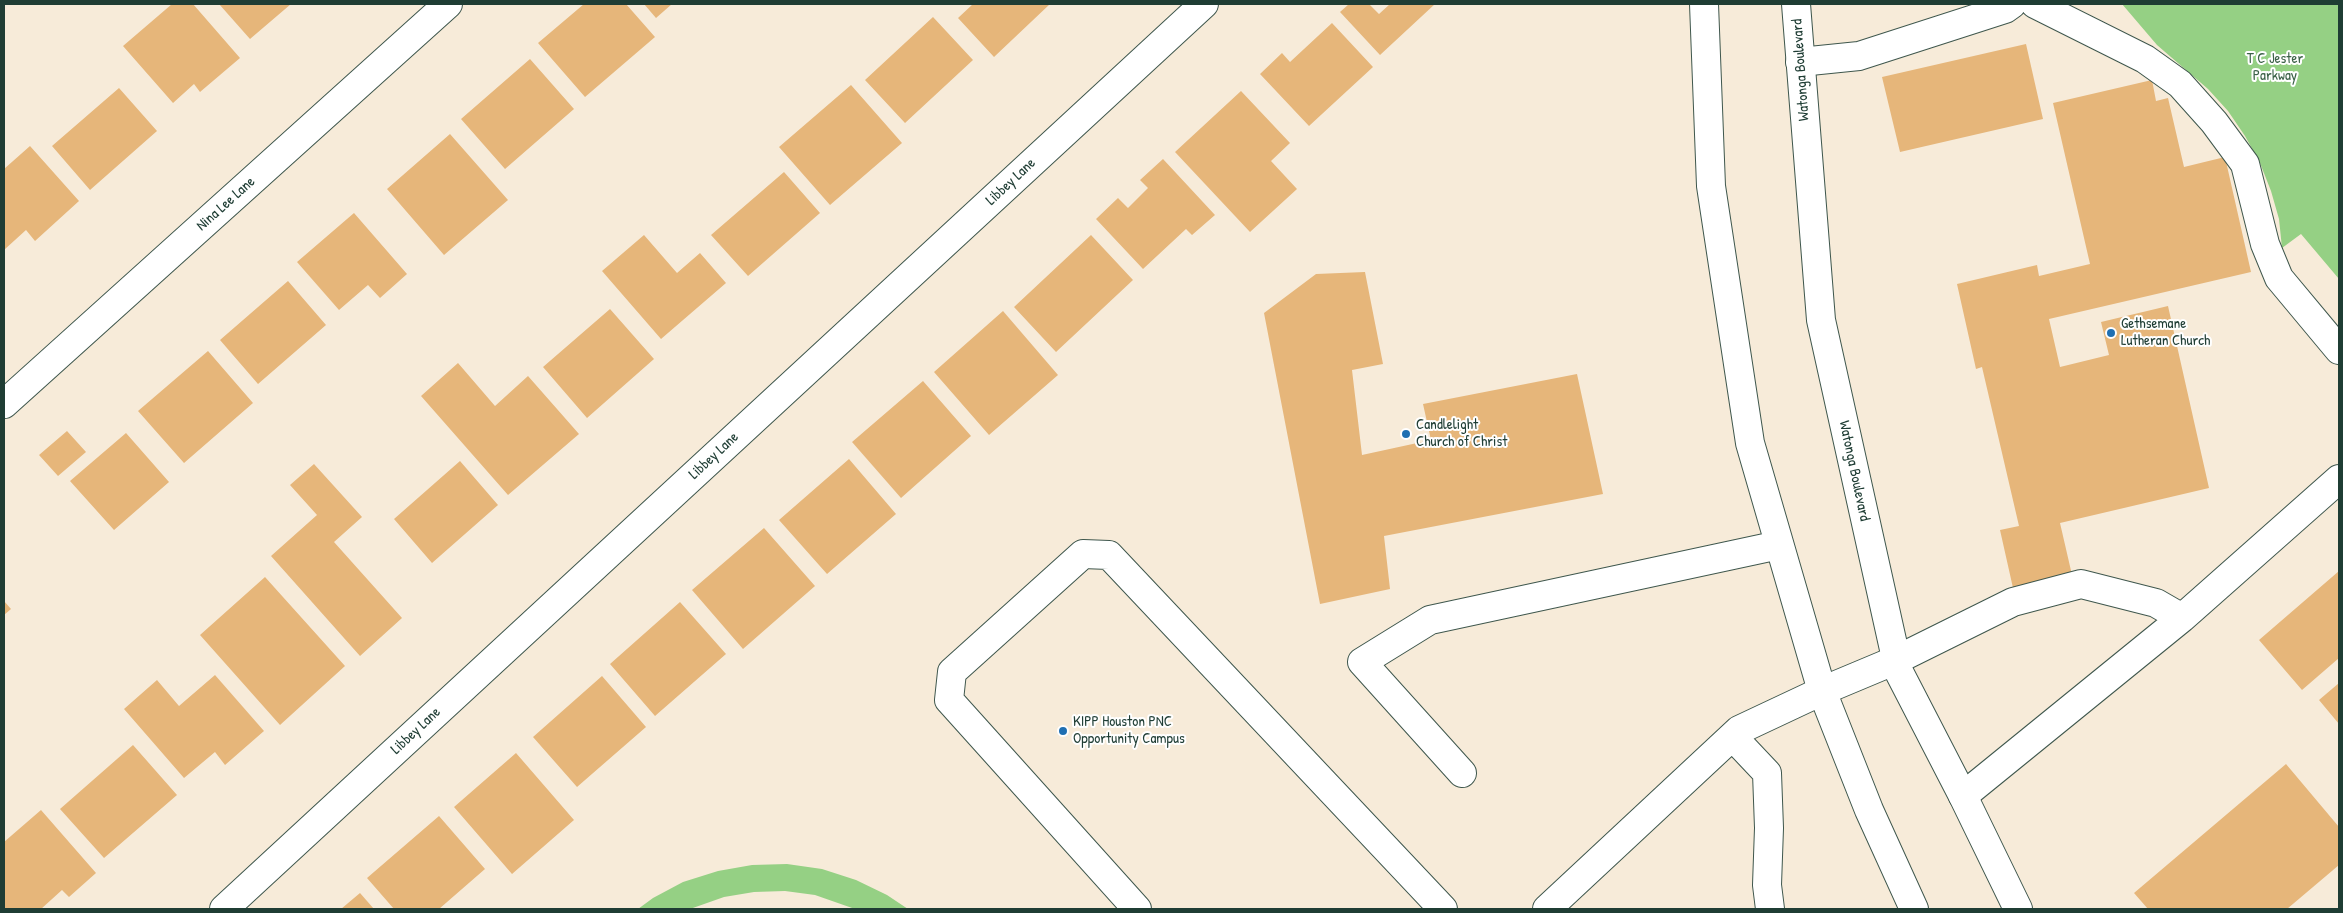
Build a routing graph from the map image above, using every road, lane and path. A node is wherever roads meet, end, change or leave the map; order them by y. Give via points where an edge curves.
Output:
1 (448, 4) edge
2 (1704, 4) edge
3 (1796, 4) edge
4 (2012, 4) edge
5 (2035, 4) edge
6 (1193, 7) edge
7 (1800, 62) junction
8 (2339, 350) edge
9 (4, 404) edge
10 (2339, 479) edge
11 (1779, 545) junction
12 (2182, 618) junction
13 (1896, 660) junction
14 (1822, 691) junction
15 (1733, 737) junction
16 (1462, 773) dead end
17 (1963, 796) junction
18 (224, 909) edge
19 (1137, 909) edge
20 (1443, 909) edge
21 (1547, 909) edge
22 (1770, 909) edge
23 (1914, 909) edge
24 (2018, 909) edge

1 - 9 street, Nina Lee Lane
2 - 11 street via 1710,186 1750,443
3 - 7 street, Watonga Boulevard
4 - 7 street via 2005,10 1859,56
5 - 8 street via 2145,59 2180,84 2214,122 2245,164 2265,244 2279,278
6 - 18 street, Libbey Lane
7 - 13 street, Watonga Boulevard via 1821,320
10 - 12 street
11 - 14 street
11 - 16 street via 1430,620 1362,662
12 - 13 street via 2156,602 2082,584 2013,602
12 - 17 street
13 - 14 street
13 - 17 street, Watonga Boulevard via 1899,672
14 - 15 street via 1739,730
14 - 23 street via 1869,810
15 - 21 street
15 - 22 street via 1767,773
17 - 24 street, Watonga Boulevard
19 - 20 street via 949,700 952,672 1083,554 1109,555

